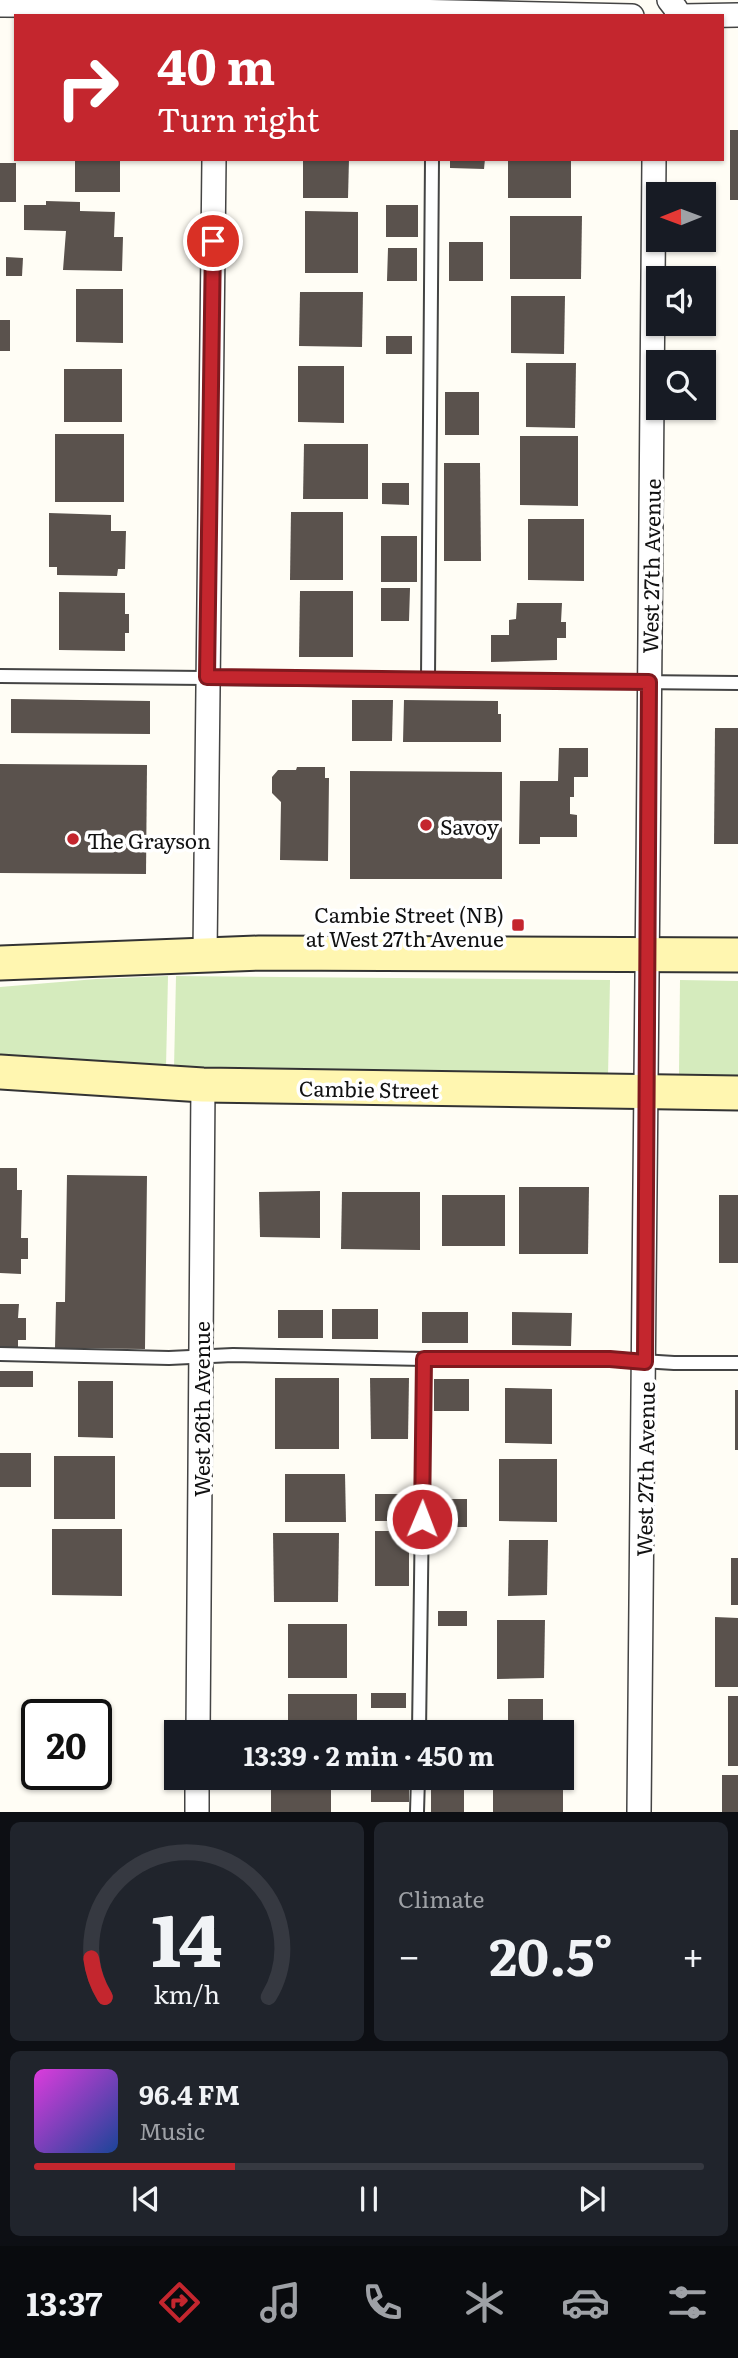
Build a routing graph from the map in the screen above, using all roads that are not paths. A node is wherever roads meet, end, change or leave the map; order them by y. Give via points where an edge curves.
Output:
1 (0, 5) edge
2 (215, 8) edge
3 (434, 9) edge
4 (576, 14) edge
5 (214, 161) edge
6 (432, 161) edge
7 (654, 161) edge
8 (0, 676) edge
9 (207, 677) junction
10 (428, 679) junction
11 (649, 682) junction
12 (738, 683) edge
13 (205, 954) junction
14 (646, 954) junction
15 (738, 955) edge
16 (0, 963) edge
17 (0, 1072) edge
18 (203, 1085) junction
19 (645, 1092) junction
20 (738, 1093) edge
21 (0, 1354) edge
22 (201, 1357) junction
23 (424, 1359) junction
24 (645, 1362) junction
25 (738, 1363) edge
26 (198, 1720) edge
27 (419, 1720) edge
28 (197, 1790) edge
29 (418, 1790) edge
30 (197, 1812) edge
31 (418, 1812) edge
32 (639, 1812) edge

1 - 2 street
2 - 3 street
3 - 4 street
5 - 9 street
6 - 10 lane
7 - 11 street, West 27th Avenue
8 - 9 lane
9 - 10 lane
9 - 13 street
10 - 11 lane
11 - 12 lane
11 - 14 street, West 27th Avenue
13 - 14 main road
13 - 16 main road
14 - 15 main road
14 - 19 street, West 27th Avenue
17 - 18 main road, Cambie Street
18 - 19 main road, Cambie Street
18 - 22 street, West 26th Avenue
19 - 20 main road, Cambie Street
19 - 24 street, West 27th Avenue
21 - 22 lane
22 - 23 lane
22 - 26 street, West 26th Avenue
23 - 24 lane
23 - 27 lane
24 - 25 lane
24 - 32 street, West 27th Avenue
28 - 30 street
29 - 31 lane

